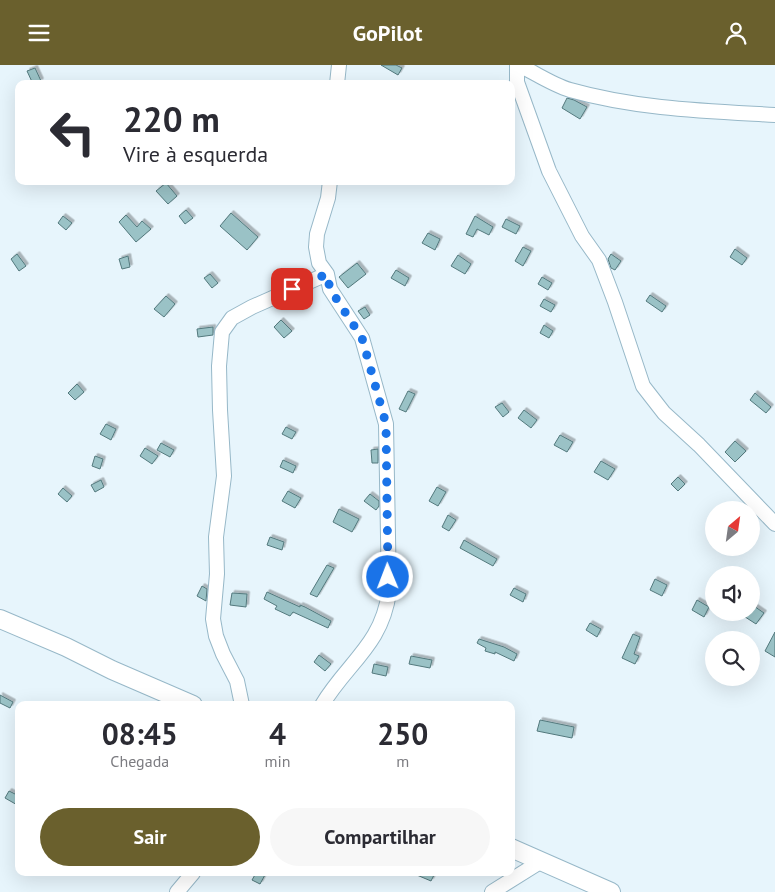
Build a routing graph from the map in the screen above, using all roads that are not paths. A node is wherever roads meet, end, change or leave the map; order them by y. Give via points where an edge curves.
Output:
1 (339, 65) edge
2 (518, 65) edge
3 (337, 80) edge
4 (775, 115) edge
5 (330, 185) edge
6 (327, 274) junction
7 (775, 524) edge
8 (0, 619) edge
9 (185, 701) edge
10 (241, 701) edge
11 (324, 701) edge
12 (515, 850) edge
13 (540, 862) junction
14 (190, 876) edge
15 (177, 892) edge
16 (492, 892) edge
17 (611, 892) edge

1 - 3 street
2 - 4 street via 568,90 623,102 691,111
2 - 7 street via 517,82 549,171 582,236 599,260 643,386 664,413
5 - 6 street via 316,247 319,263
6 - 10 street via 232,318 222,332 219,366 224,476 216,537 213,619 216,636 237,681
6 - 11 street via 330,289 362,338 386,424 389,593 387,609 373,639
8 - 9 main road
12 - 13 main road
13 - 16 street
13 - 17 main road
14 - 15 street

